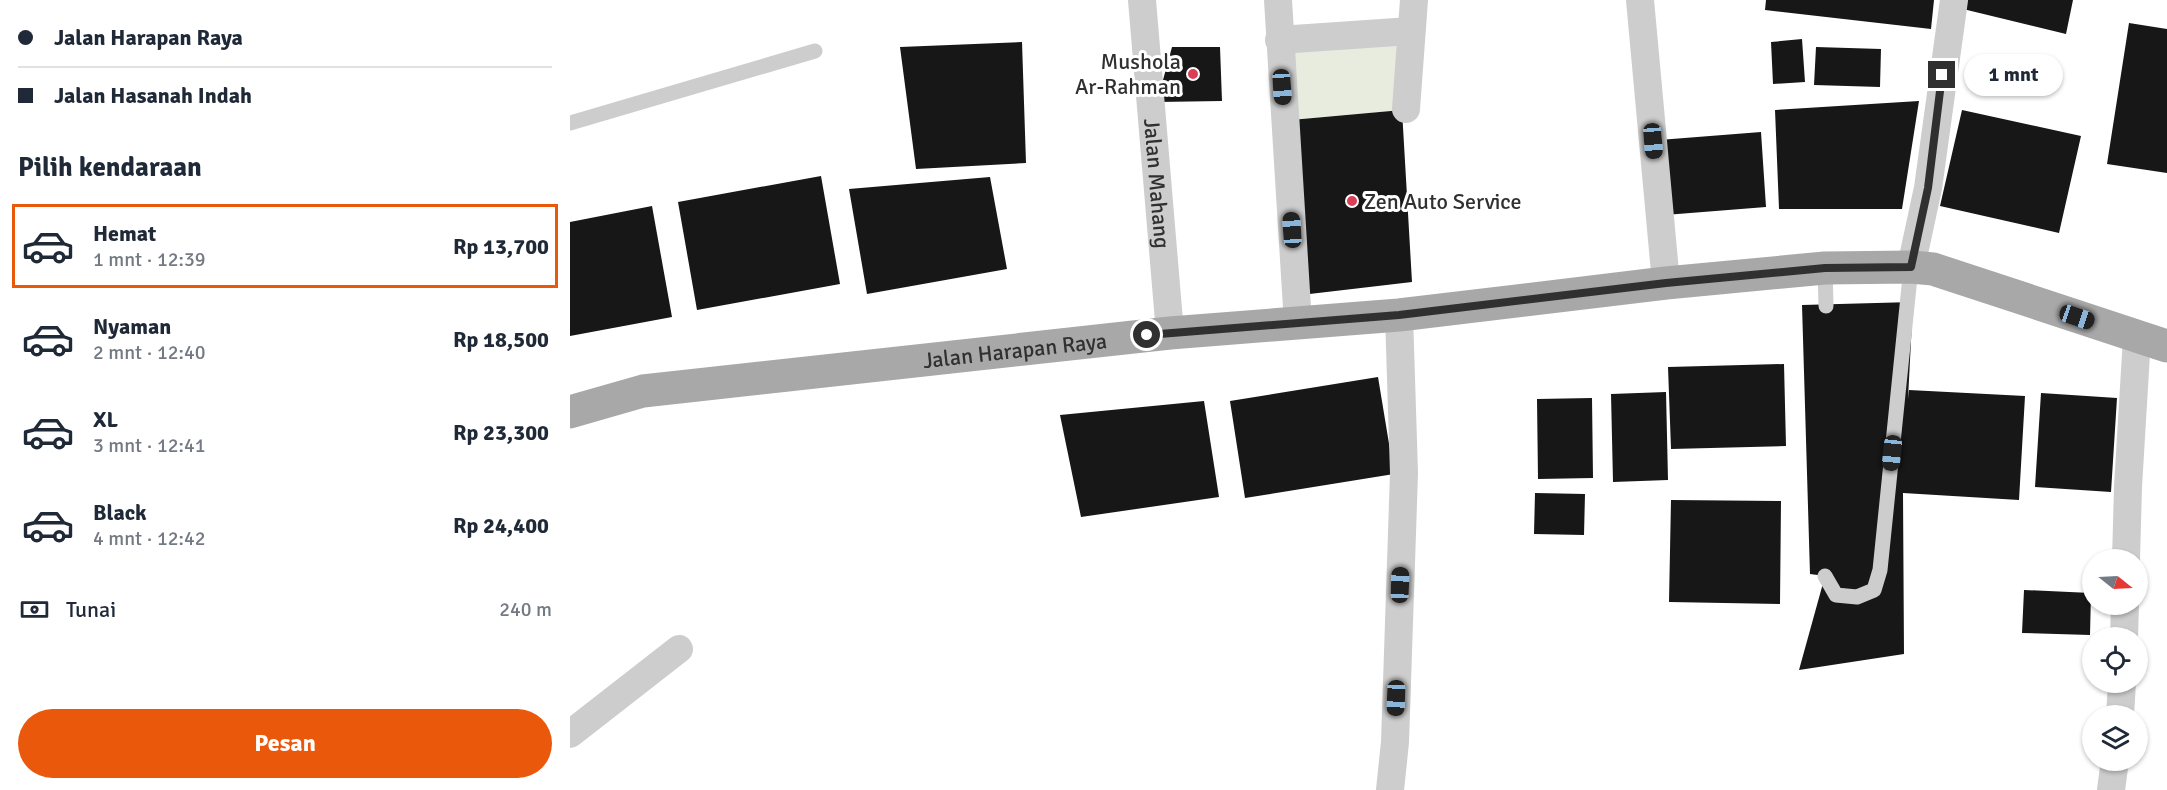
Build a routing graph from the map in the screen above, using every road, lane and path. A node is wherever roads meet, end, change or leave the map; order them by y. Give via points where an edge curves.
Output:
1 (1142, 0) edge
2 (1278, 0) edge
3 (1414, 0) edge
4 (1641, 0) edge
5 (1954, 0) edge
6 (1411, 31) junction
7 (1280, 40) junction
8 (815, 51) dead end
9 (1406, 109) dead end
10 (570, 123) edge
11 (1911, 267) junction
12 (1825, 268) junction
13 (1666, 283) junction
14 (1826, 306) dead end
15 (1399, 315) junction
16 (1298, 324) junction
17 (1170, 333) junction
18 (2152, 341) edge
19 (570, 412) edge
20 (2126, 549) edge
21 (1825, 576) dead end
22 (679, 649) dead end
23 (570, 734) edge
24 (2114, 771) edge
25 (1390, 790) edge
26 (2111, 790) edge

1 - 17 street, Jalan Mahang
2 - 7 street
3 - 6 street
4 - 13 street
5 - 11 street via 1928,188
6 - 7 street
6 - 9 street
7 - 16 street
8 - 10 lane
11 - 12 main road, Jalan Harapan Raya
11 - 18 main road, Jalan Harapan Raya via 1956,275
11 - 21 lane via 1880,570 1874,590 1857,597 1836,595
12 - 13 main road, Jalan Harapan Raya
12 - 14 lane
13 - 15 main road, Jalan Harapan Raya
15 - 16 main road, Jalan Harapan Raya
15 - 25 street via 1404,473
16 - 17 main road, Jalan Harapan Raya
17 - 19 main road, Jalan Harapan Raya via 643,391
18 - 20 street via 2128,486
22 - 23 street
24 - 26 street

